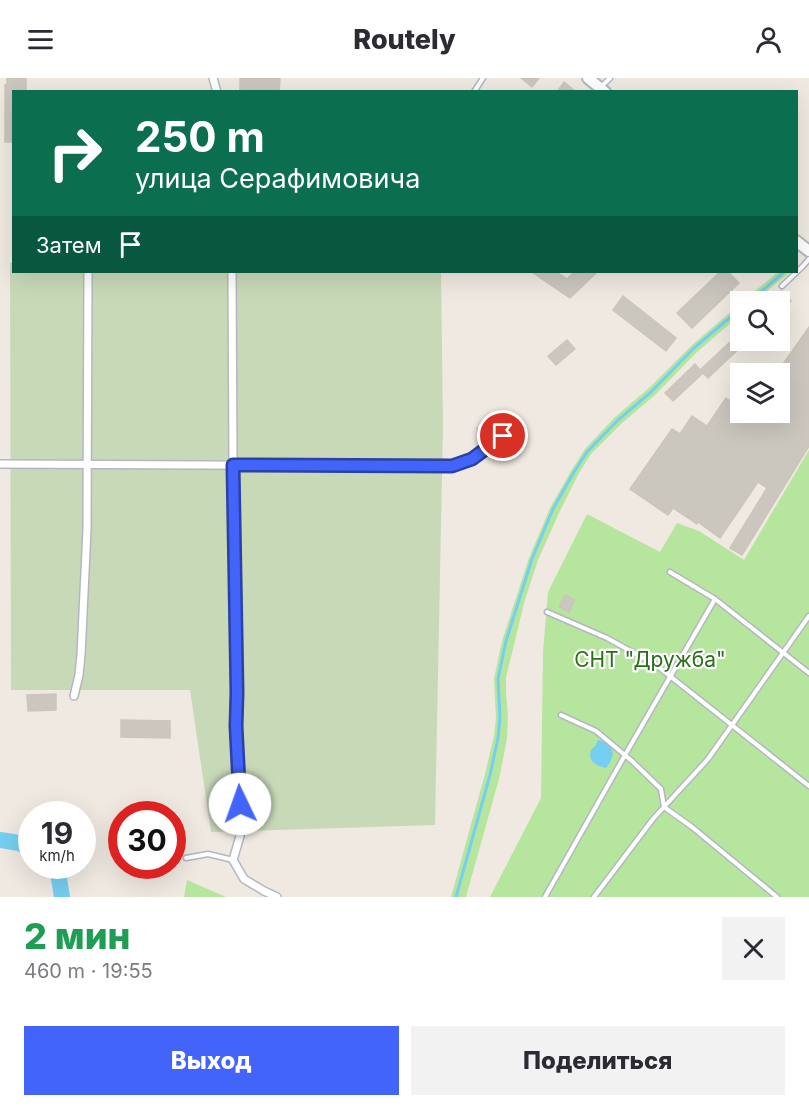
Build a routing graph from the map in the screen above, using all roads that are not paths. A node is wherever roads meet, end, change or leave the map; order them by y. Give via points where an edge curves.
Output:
1 (588, 78) edge
2 (610, 78) edge
3 (603, 90) edge
4 (809, 259) edge
5 (798, 271) edge
6 (88, 273) edge
7 (232, 273) edge
8 (796, 273) edge
9 (782, 286) dead end
10 (503, 436) dead end
11 (0, 464) edge
12 (87, 465) junction
13 (233, 465) junction
14 (670, 572) dead end
15 (715, 599) junction
16 (547, 612) dead end
17 (809, 616) edge
18 (783, 653) junction
19 (809, 673) edge
20 (670, 676) junction
21 (74, 696) dead end
22 (561, 715) dead end
23 (732, 726) junction
24 (625, 755) junction
25 (809, 786) edge
26 (664, 807) junction
27 (186, 858) dead end
28 (233, 860) junction
29 (277, 897) edge
30 (545, 897) edge
31 (594, 897) edge
32 (777, 897) edge

1 - 3 main road
2 - 3 lane
4 - 5 lane
6 - 12 street
7 - 13 street
8 - 9 lane
10 - 13 street via 472,459 452,466
11 - 12 street
12 - 13 street
12 - 21 street via 81,655
13 - 28 street via 240,804 240,836
14 - 15 lane
15 - 18 lane
15 - 20 lane
16 - 20 lane via 607,638
17 - 18 lane
18 - 19 lane
18 - 23 lane
20 - 23 lane
20 - 24 lane
22 - 24 lane via 597,731
23 - 25 lane
23 - 26 lane
24 - 26 lane via 661,789
24 - 30 lane
26 - 31 lane
26 - 32 lane
27 - 28 lane via 208,854
28 - 29 street via 244,879

